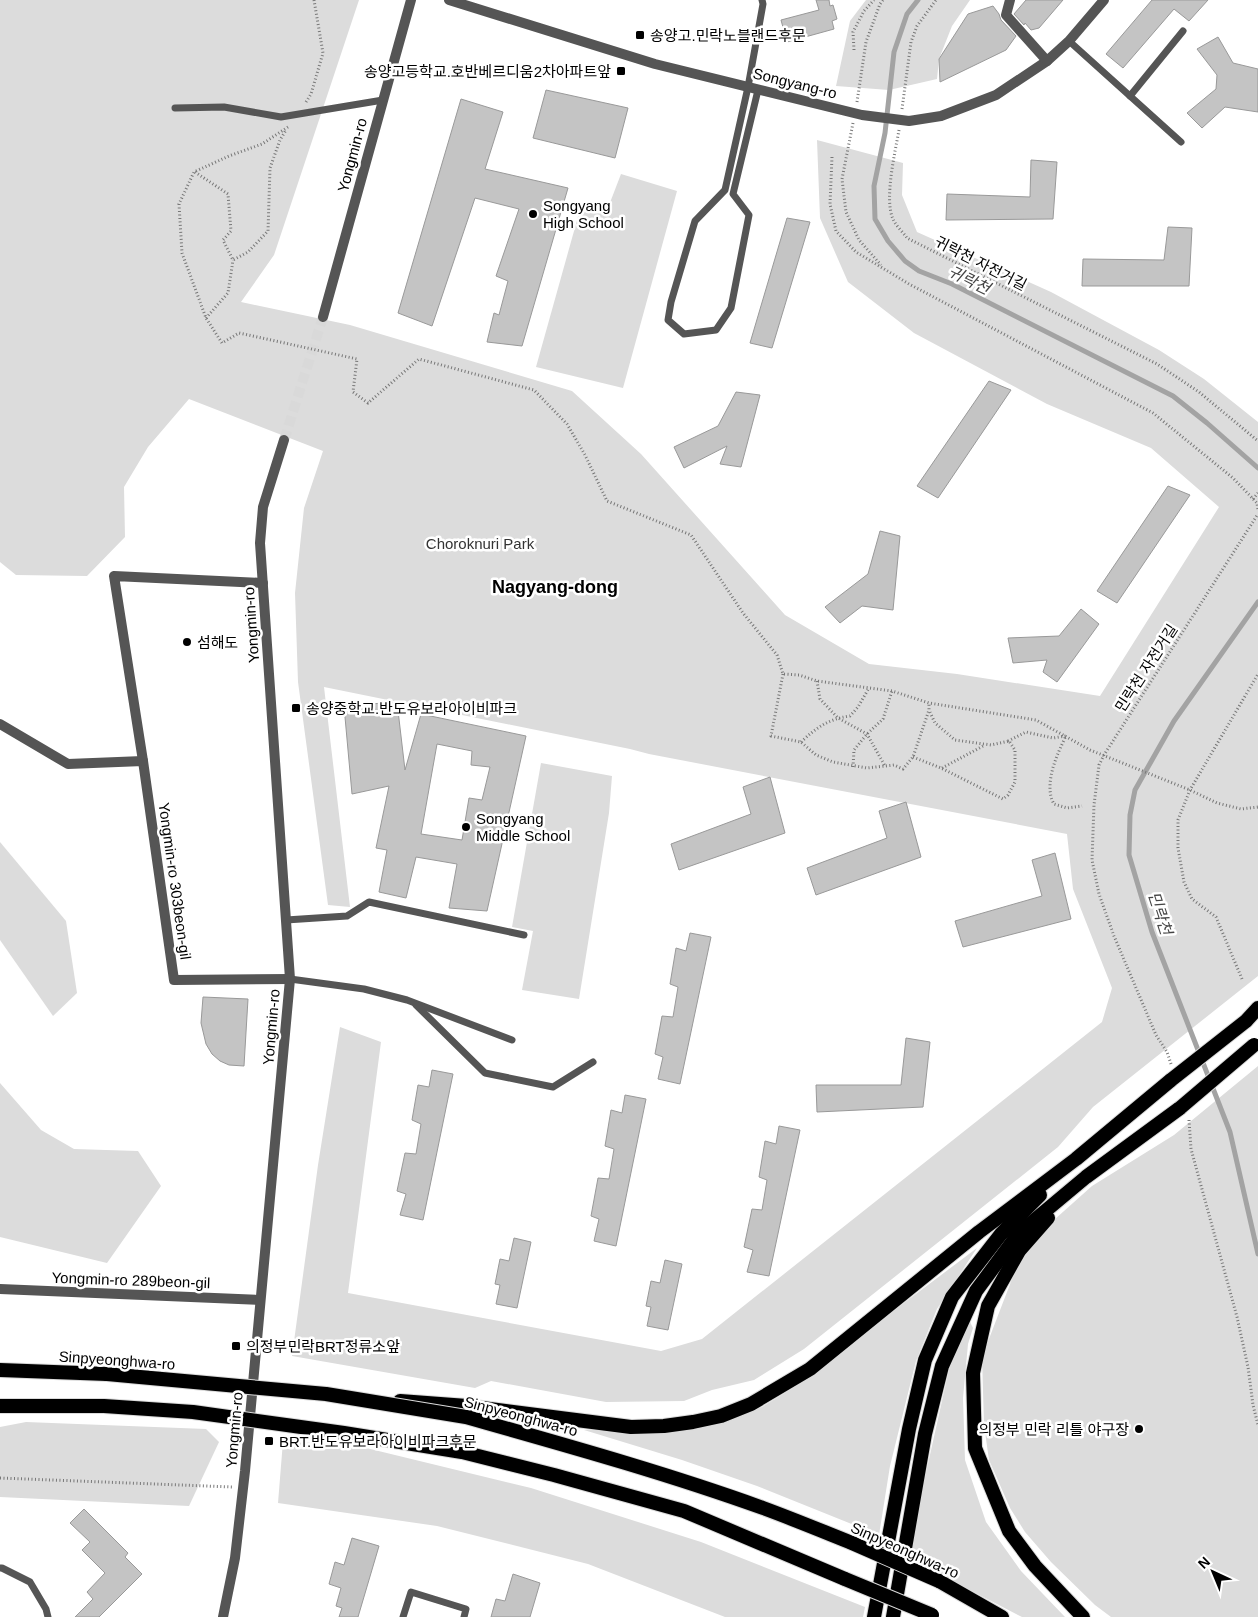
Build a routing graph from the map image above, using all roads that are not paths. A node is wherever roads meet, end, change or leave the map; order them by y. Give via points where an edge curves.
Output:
1 (411, 0) edge
2 (449, 0) edge
3 (762, 0) edge
4 (1010, 0) edge
5 (1104, 0) edge
6 (1184, 31) dead end
7 (1069, 41) junction
8 (1047, 61) junction
9 (753, 88) junction
10 (1130, 96) junction
11 (383, 100) junction
12 (175, 108) dead end
13 (1181, 142) dead end
14 (323, 317) tunnel mouth
15 (284, 440) tunnel mouth
16 (263, 583) junction
17 (0, 724) edge
18 (143, 761) junction
19 (286, 920) junction
20 (524, 936) dead end
21 (290, 979) junction
22 (414, 1003) junction
23 (1258, 1010) edge
24 (512, 1040) dead end
25 (1257, 1043) edge
26 (593, 1062) dead end
27 (1076, 1158) junction
28 (1086, 1177) junction
29 (0, 1289) edge
30 (260, 1300) junction
31 (0, 1370) edge
32 (0, 1406) edge
33 (467, 1412) junction
34 (0, 1568) edge
35 (934, 1616) edge
36 (48, 1617) edge
37 (223, 1617) edge
38 (403, 1617) edge
39 (464, 1617) edge
40 (874, 1617) edge
41 (893, 1617) edge
42 (1002, 1617) edge
43 (1083, 1617) edge

1 - 11 street, Yongmin-ro
2 - 9 street, Songyang-ro via 655,64
3 - 9 lane
4 - 8 street via 1006,15
5 - 7 street, Songyang-ro
6 - 10 lane
7 - 8 street, Songyang-ro
7 - 10 lane
8 - 9 street, Songyang-ro via 996,95 941,116 909,122 858,114
9 - 9 lane via 724,190 696,221 671,302 668,320 684,334 716,330 732,308 749,215 733,194
10 - 13 lane
11 - 12 lane via 281,117 224,107
11 - 14 street, Yongmin-ro
15 - 16 street, Yongmin-ro via 263,507 260,543
16 - 18 street, Yongmin-ro 303beon-gil via 114,576
16 - 19 street, Yongmin-ro
17 - 18 street via 68,764
18 - 21 street, Yongmin-ro 303beon-gil via 174,980
19 - 20 lane via 347,916 369,902
19 - 21 street, Yongmin-ro
21 - 22 lane via 364,989
21 - 30 street, Yongmin-ro
22 - 24 lane
22 - 26 lane via 485,1073 553,1087
23 - 27 highway, bridge
25 - 28 highway, bridge via 1180,1108
27 - 33 highway via 810,1369 751,1404 721,1416 693,1422 631,1427
27 - 40 highway via 1001,1234 952,1297 923,1368
28 - 41 highway via 1019,1233 976,1291 942,1366 925,1434
28 - 43 highway via 1019,1251 988,1306 973,1372 975,1448 1009,1531 1035,1566
29 - 30 street, Yongmin-ro 289beon-gil
30 - 37 street, Yongmin-ro via 235,1558
31 - 33 highway, Sinpyeonghwa-ro, bridge via 108,1374 326,1394
32 - 35 highway, bridge via 104,1406 193,1412 462,1452 684,1511
33 - 42 highway, Sinpyeonghwa-ro, bridge via 762,1508 939,1581
34 - 36 lane via 30,1582
38 - 39 lane via 411,1592 466,1609

